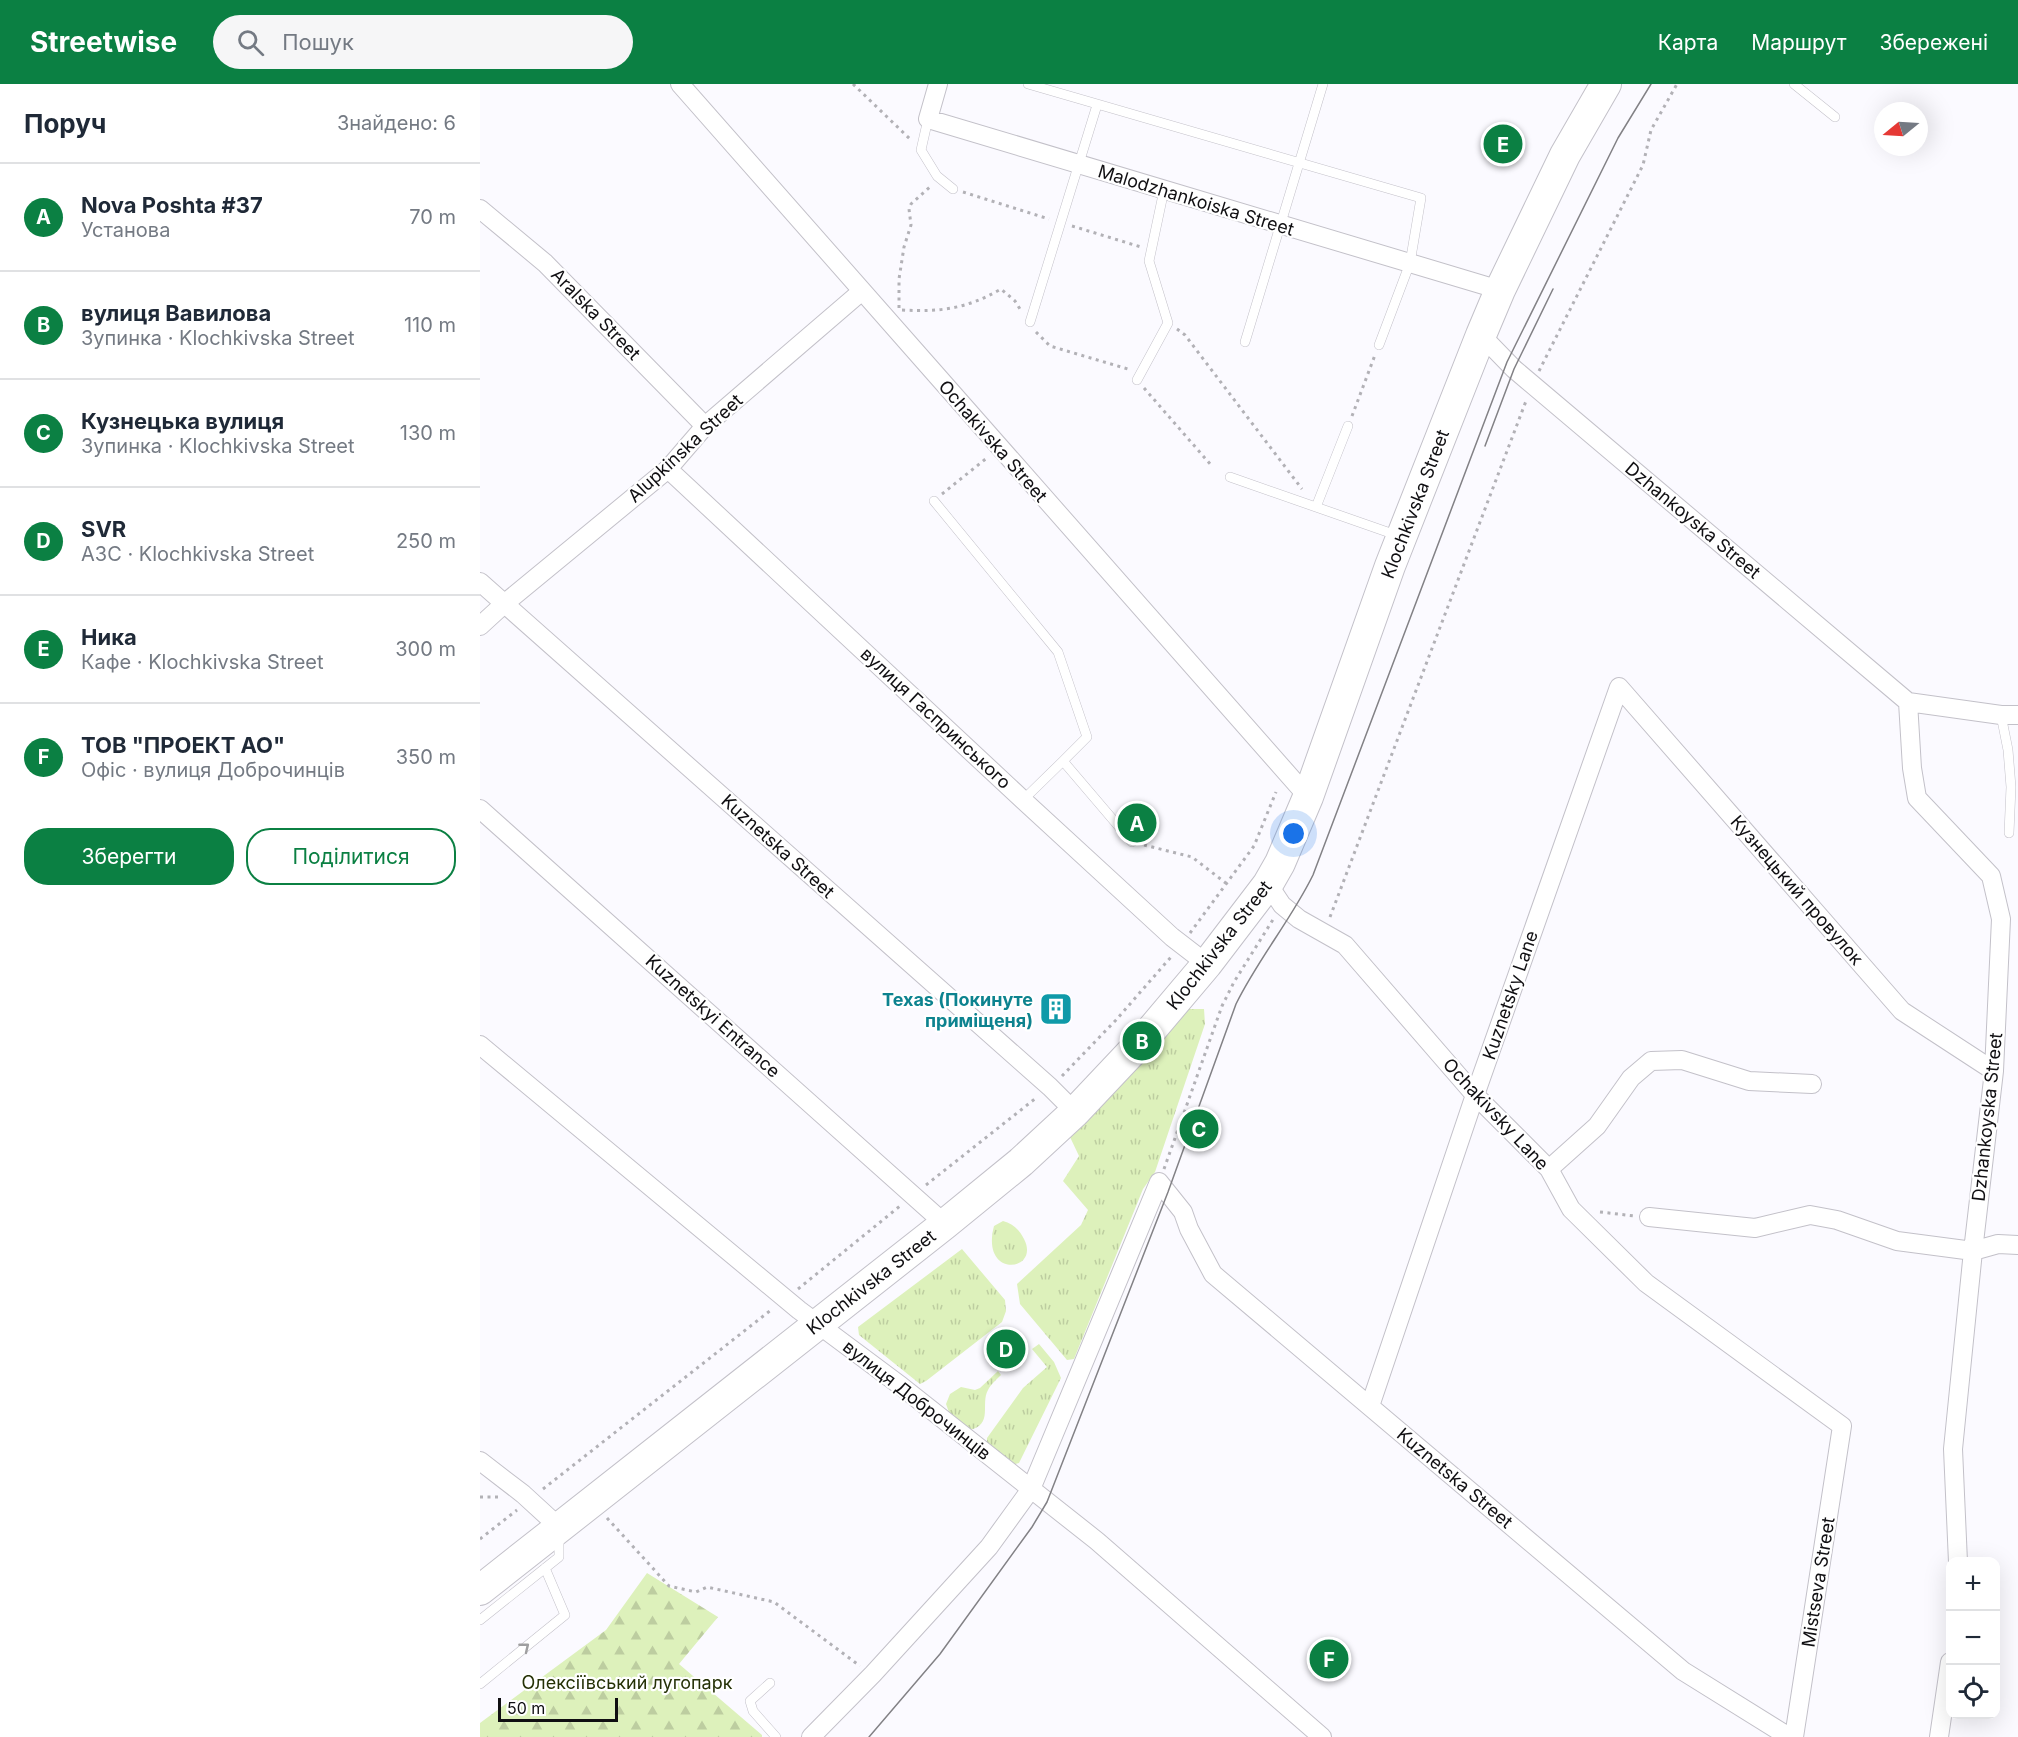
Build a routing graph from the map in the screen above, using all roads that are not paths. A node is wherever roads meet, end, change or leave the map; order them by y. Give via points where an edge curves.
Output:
1 (680, 84) edge
2 (938, 84) edge
3 (1028, 84) edge
4 (1323, 84) edge
5 (1606, 84) edge
6 (1794, 84) edge
7 (1097, 105) junction
8 (1835, 117) dead end
9 (928, 119) junction
10 (1299, 163) junction
11 (1079, 165) junction
12 (953, 189) road end
13 (1164, 190) junction
14 (480, 209) edge
15 (1280, 225) junction
16 (1410, 264) junction
17 (1500, 290) junction
18 (862, 291) junction
19 (1030, 322) road end
20 (1481, 335) junction
21 (1245, 342) dead end
22 (1379, 345) road end
23 (1137, 380) road end
24 (705, 426) junction
25 (1348, 426) road end
26 (668, 469) junction
27 (1230, 477) dead end
28 (934, 501) road end
29 (1316, 507) junction
30 (1401, 537) junction
31 (480, 582) edge
32 (504, 604) junction
33 (480, 626) edge
34 (1908, 702) junction
35 (2009, 715) edge
36 (1063, 761) junction
37 (1308, 797) junction
38 (1023, 800) junction
39 (480, 809) edge
40 (2009, 833) dead end
41 (1132, 842) road end
42 (1275, 894) junction
43 (2009, 920) edge
44 (1207, 964) junction
45 (480, 1045) edge
46 (1994, 1071) junction
47 (1812, 1084) dead end
48 (1475, 1095) junction
49 (1075, 1112) junction
50 (1549, 1169) junction
51 (1643, 1217) road end
52 (945, 1224) junction
53 (2018, 1245) edge
54 (1973, 1251) junction
55 (817, 1324) junction
56 (1370, 1406) junction
57 (1842, 1426) joint
58 (480, 1461) edge
59 (1031, 1489) junction
60 (559, 1527) junction
61 (1958, 1557) edge
62 (545, 1568) junction
63 (480, 1590) edge
64 (480, 1620) edge
65 (1950, 1665) edge
66 (770, 1683) dead end
67 (480, 1684) edge
68 (776, 1737) edge
69 (811, 1737) edge
70 (1322, 1737) edge
71 (1789, 1737) edge
72 (1794, 1737) edge
73 (1938, 1737) edge

1 - 18 street, Ochakivska Street
2 - 9 street
3 - 7 lane
4 - 10 lane
5 - 17 main road, Klochkivska Street via 1565,155
6 - 8 lane
7 - 10 lane
7 - 11 lane
9 - 11 street, Malodzhankoiska Street
9 - 12 lane via 921,150 937,176
10 - 15 lane
10 - 16 lane via 1421,198
11 - 13 street, Malodzhankoiska Street
11 - 19 lane
13 - 15 street, Malodzhankoiska Street
13 - 23 lane via 1149,261 1168,323
14 - 24 street, Aralska Street via 545,262
15 - 16 street, Malodzhankoiska Street
15 - 21 lane
16 - 17 street, Malodzhankoiska Street
16 - 22 lane
17 - 20 main road, Klochkivska Street
18 - 24 street, Alupkinska Street
18 - 37 street, Ochakivska Street via 891,314 999,448
20 - 30 main road, Klochkivska Street
20 - 34 street, Dzhankoyska Street via 1532,385
24 - 26 street, Alupkinska Street
25 - 29 lane
26 - 32 street, Alupkinska Street
26 - 38 street, вулиця Гаспринського
27 - 29 lane
28 - 36 lane via 1058,652 1087,737
29 - 30 lane
30 - 37 main road, Klochkivska Street
31 - 32 street, Kuznetska Street
32 - 33 street, Alupkinska Street
32 - 49 street, Kuznetska Street
34 - 35 street
34 - 43 street, Dzhankoyska Street via 1917,798 1991,876
35 - 40 lane
36 - 38 lane
36 - 41 lane
37 - 42 main road, Klochkivska Street
38 - 44 street, вулиця Гаспринського via 1172,937
39 - 52 street, Kuznetskyi Entrance
42 - 44 main road, Klochkivska Street
42 - 48 street, Ochakivsky Lane via 1299,919 1345,945
43 - 46 street, Dzhankoyska Street
44 - 49 main road, Klochkivska Street
45 - 55 street, вулиця Доброчинців
46 - 48 street, Kuznetsky Lane via 1902,1011 1619,687
46 - 54 street, Dzhankoyska Street
47 - 50 street via 1749,1081 1682,1060 1652,1061 1631,1078 1597,1126
48 - 50 street, Ochakivsky Lane
48 - 56 street, Kuznetsky Lane
49 - 52 main road, Klochkivska Street
50 - 57 street, Ochakivsky Lane via 1571,1209 1646,1283
51 - 54 street via 1755,1228 1810,1215 1897,1241
52 - 55 main road, Klochkivska Street
53 - 54 street via 1998,1244
54 - 61 street, Dzhankoyska Street via 1953,1449
55 - 59 street, вулиця Доброчинців
55 - 60 main road, Klochkivska Street
56 - 59 street, Kuznetska Street via 1213,1274 1183,1212 1159,1182
56 - 71 street, Kuznetska Street via 1683,1671
57 - 72 street, Mistseva Street
58 - 60 street
59 - 69 street via 989,1547
59 - 70 street, вулиця Доброчинців via 1097,1540
60 - 62 lane via 560,1557
60 - 63 main road, Klochkivska Street
62 - 64 lane
67 -> 62 lane via 565,1615
65 - 73 street
66 - 68 lane via 750,1701 753,1711

